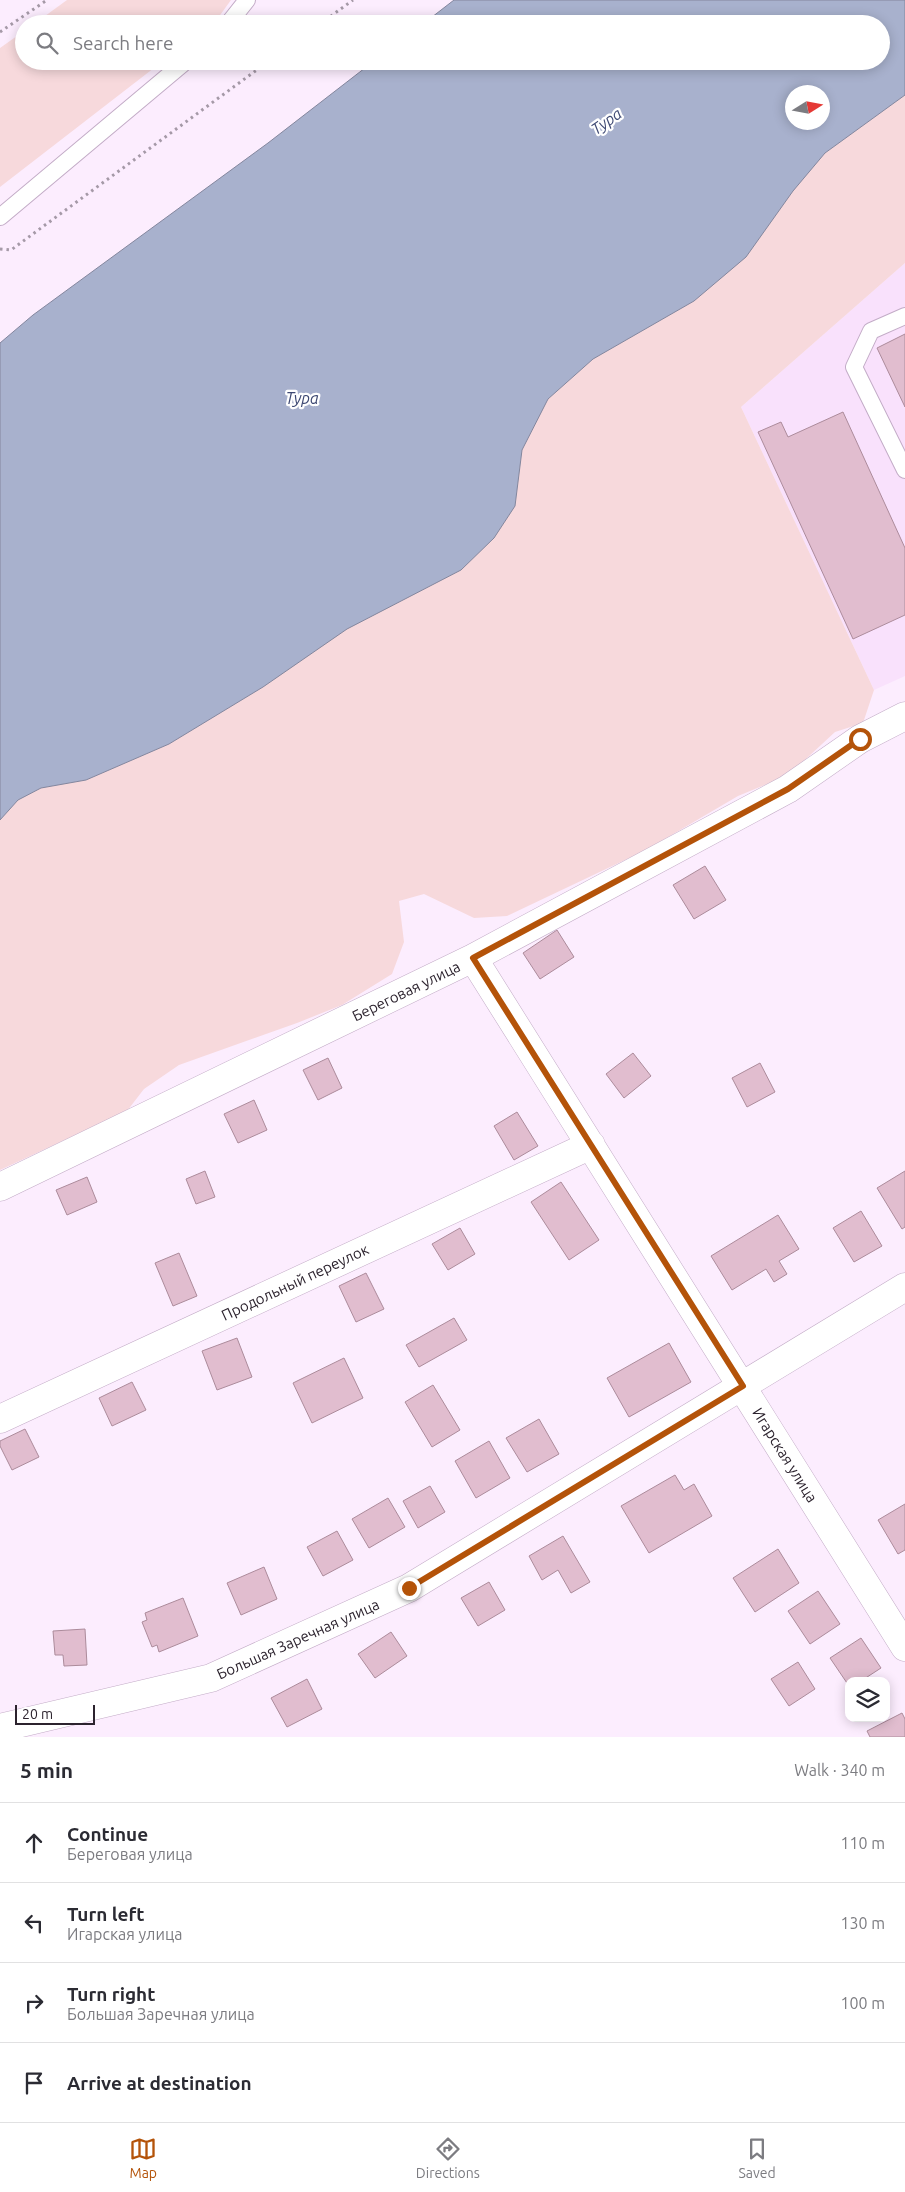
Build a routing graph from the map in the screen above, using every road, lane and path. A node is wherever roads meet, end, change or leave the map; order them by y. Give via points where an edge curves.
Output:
1 (47, 0) edge
2 (247, 0) edge
3 (353, 0) edge
4 (25, 15) edge
5 (235, 15) edge
6 (332, 15) edge
7 (15, 22) edge
8 (0, 32) edge
9 (175, 70) edge
10 (257, 70) edge
11 (0, 217) edge
12 (0, 249) edge
13 (905, 316) edge
14 (905, 470) edge
15 (905, 716) edge
16 (473, 958) junction
17 (591, 1146) junction
18 (0, 1187) edge
19 (905, 1287) edge
20 (743, 1386) junction
21 (0, 1419) edge
22 (905, 1647) edge
23 (0, 1728) edge

1 - 4 path
2 - 5 lane
3 - 6 path
7 - 8 path
9 - 11 lane
10 - 12 path via 11,250
13 - 14 lane via 871,331 854,367
15 - 16 street, Береговая улица via 860,739 788,789
16 - 17 street, Игарская улица
16 - 18 street, Береговая улица
17 - 20 street, Игарская улица
17 - 21 street, Продольный переулок
19 - 20 street, Большая Заречная улица
20 - 22 street, Игарская улица
20 - 23 street, Большая Заречная улица via 409,1588 211,1678

